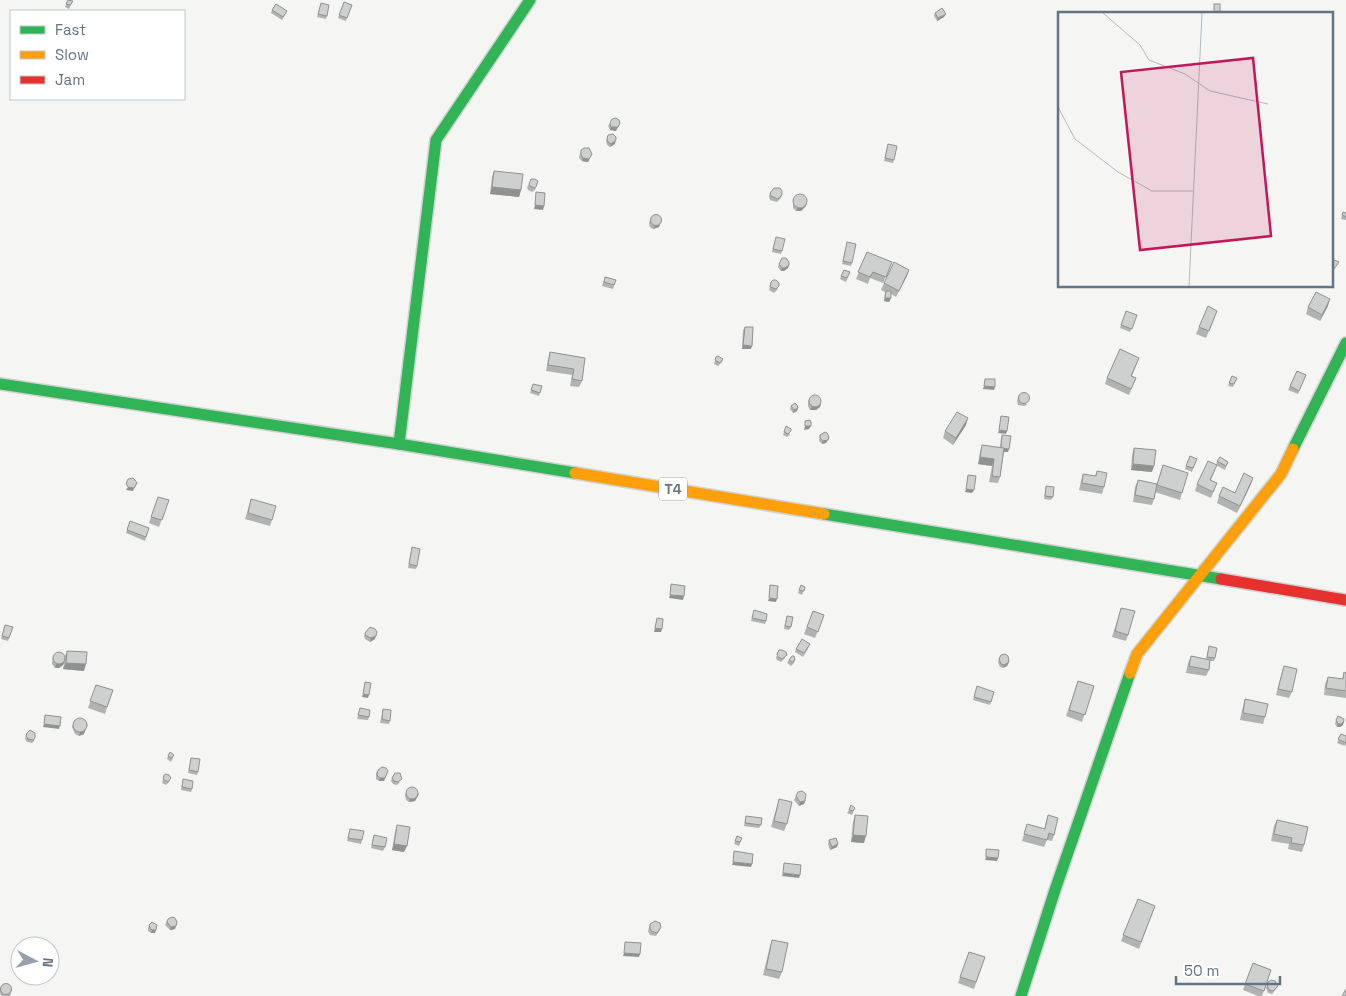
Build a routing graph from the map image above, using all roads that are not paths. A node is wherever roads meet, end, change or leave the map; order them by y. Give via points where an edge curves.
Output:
1 (530, 0) edge
2 (1346, 343) edge
3 (0, 384) edge
4 (399, 444) junction
5 (1199, 576) junction
6 (1346, 600) edge
7 (1020, 996) edge

1 - 4 main road via 436,140
2 - 5 main road via 1281,474
3 - 4 main road, T4
4 - 5 main road, T4
5 - 6 main road, T4
5 - 7 main road via 1137,654

